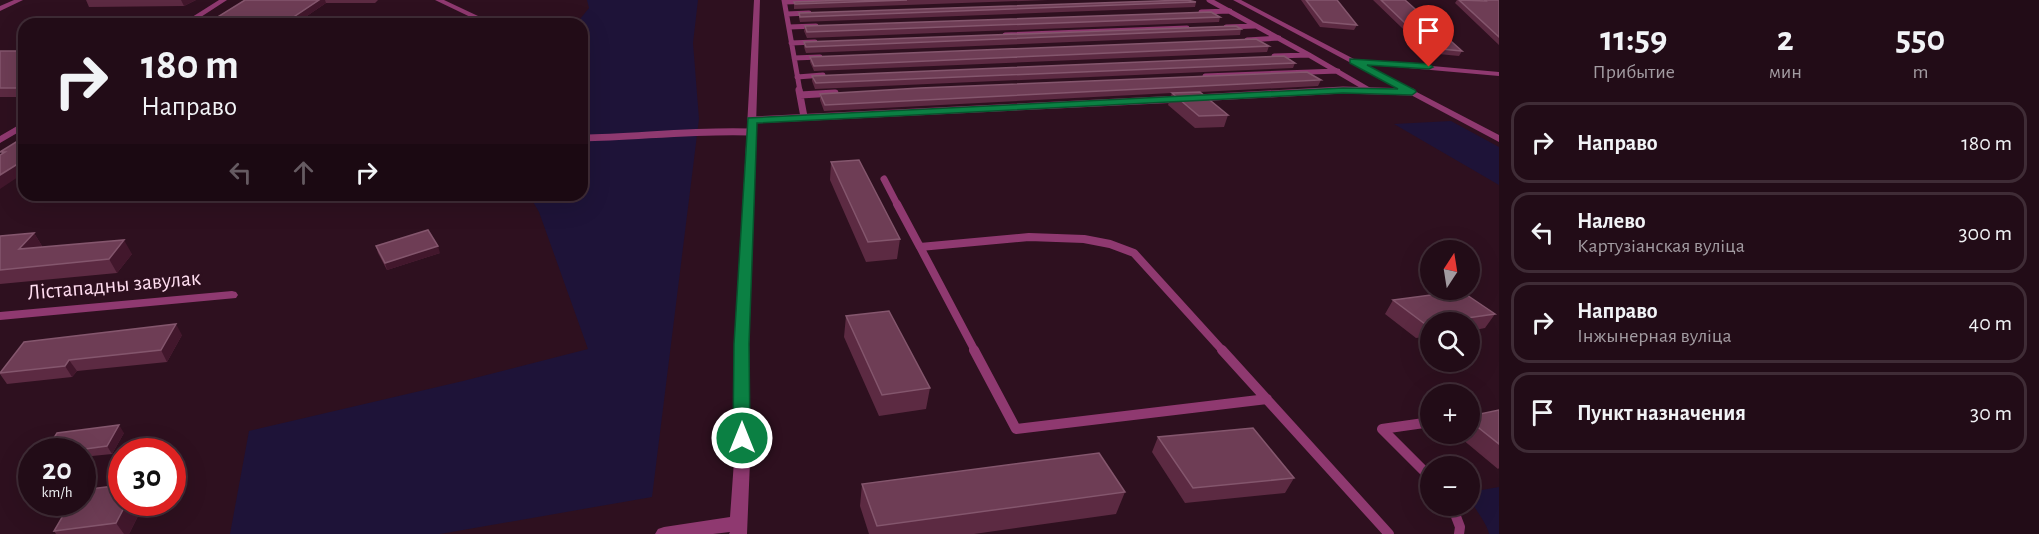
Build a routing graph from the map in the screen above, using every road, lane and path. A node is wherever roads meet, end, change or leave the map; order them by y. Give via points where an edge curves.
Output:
1 (20, 0) edge
2 (224, 0) edge
3 (438, 0) edge
4 (757, 0) edge
5 (847, 0) edge
6 (1209, 0) edge
7 (1236, 0) edge
8 (785, 1) edge
9 (0, 9) edge
10 (1230, 11) junction
11 (821, 13) edge
12 (1189, 13) edge
13 (787, 14) junction
14 (195, 18) edge
15 (477, 18) edge
16 (825, 26) edge
17 (1257, 26) junction
18 (789, 27) junction
19 (1223, 27) edge
20 (1189, 28) edge
21 (992, 35) edge
22 (1279, 38) junction
23 (1244, 40) edge
24 (827, 41) edge
25 (791, 43) junction
26 (1309, 55) junction
27 (829, 57) edge
28 (1261, 57) edge
29 (794, 58) junction
30 (1354, 61) junction
31 (1338, 71) junction
32 (1499, 74) edge
33 (832, 75) edge
34 (797, 77) junction
35 (1192, 77) edge
36 (1372, 92) junction
37 (1412, 92) junction
38 (847, 93) edge
39 (800, 95) junction
40 (804, 117) junction
41 (751, 126) junction
42 (18, 129) edge
43 (588, 138) edge
44 (1499, 139) edge
45 (0, 140) edge
46 (884, 179) dead end
47 (920, 247) junction
48 (232, 295) dead end
49 (0, 316) edge
50 (1267, 399) junction
51 (1420, 424) edge
52 (1420, 467) edge
53 (1456, 516) edge
54 (739, 529) edge
55 (664, 534) edge
56 (1389, 534) edge
57 (1459, 534) edge

1 - 9 street
2 - 14 street
3 - 15 street
4 - 41 street
5 - 8 lane
6 - 10 lane
7 - 30 street
8 - 13 lane
10 - 12 lane
10 - 17 lane
11 - 13 lane
13 - 18 lane
16 - 18 lane
17 - 19 lane
17 - 22 lane
18 - 25 lane
20 - 21 lane
22 - 23 lane
22 - 26 lane
24 - 25 lane
25 - 29 lane
26 - 28 lane
26 - 31 lane
27 - 29 lane
29 - 34 lane
30 - 32 street
30 - 37 street
31 - 35 lane
31 - 36 lane
33 - 34 lane
34 - 39 lane
36 - 37 lane
36 - 40 lane via 1343,90
37 - 44 street
38 - 39 lane
39 - 40 lane
40 - 41 lane
41 - 43 lane via 658,136
41 - 54 street
42 - 45 street
46 - 47 lane
47 - 50 lane via 1060,236 1114,244 1134,253
47 - 50 lane via 1016,429
48 - 49 street, Лістападны завулак
50 - 56 lane
51 - 52 lane via 1382,429
53 - 57 lane
54 - 55 street

